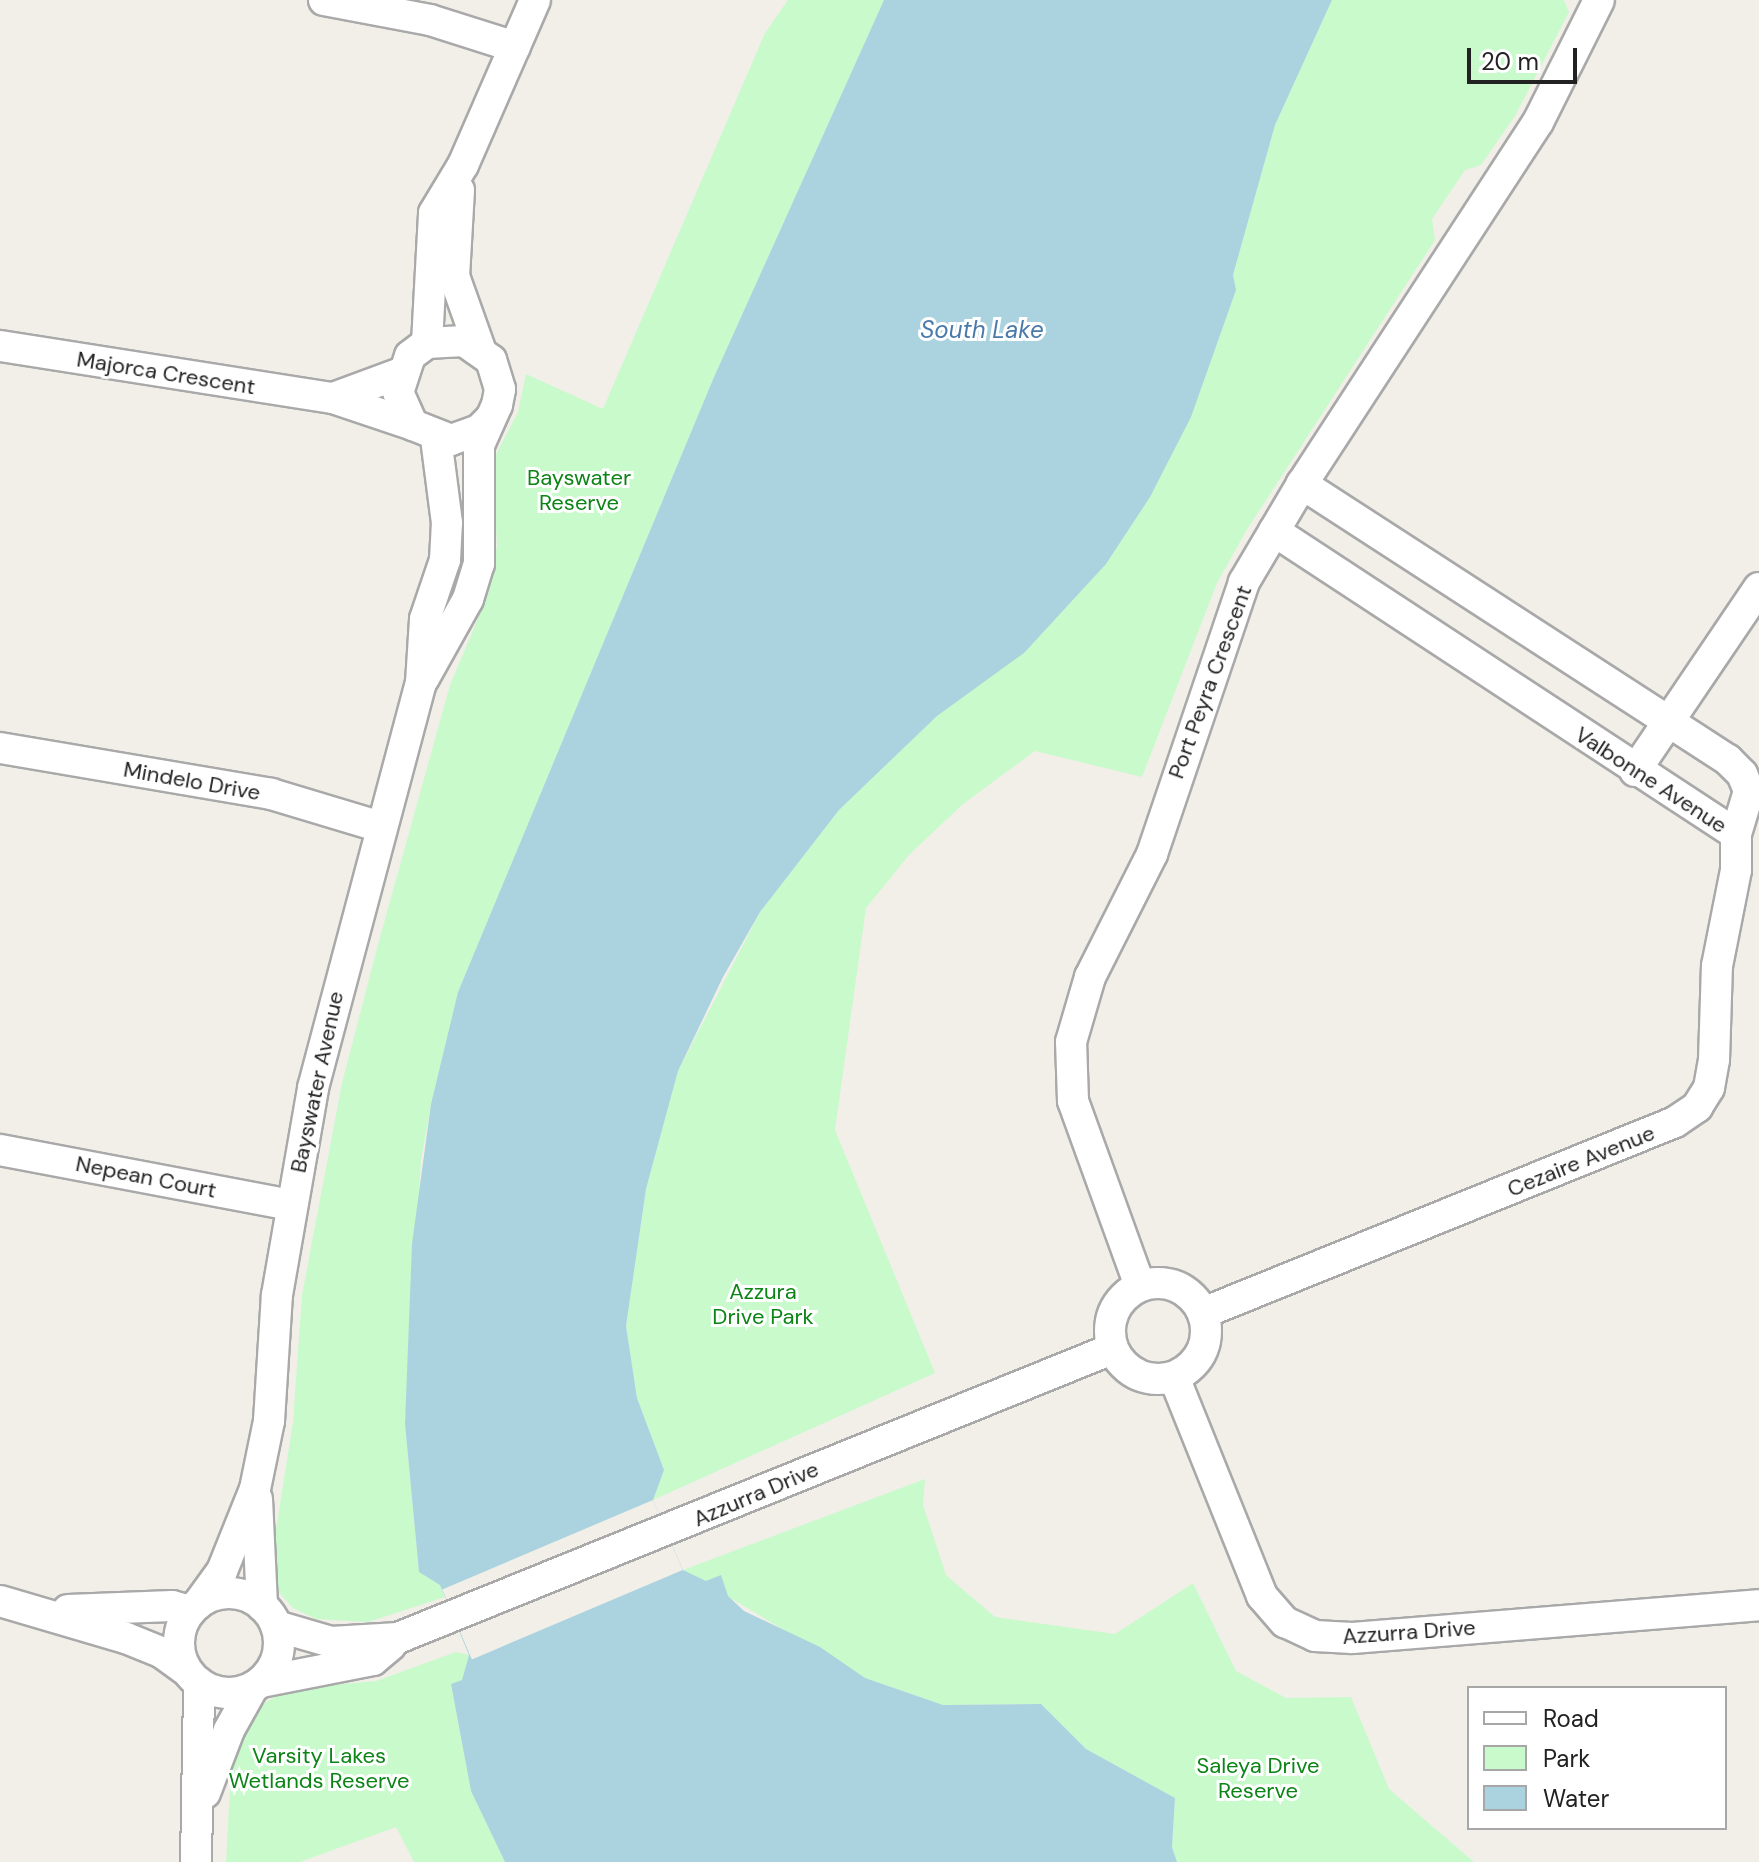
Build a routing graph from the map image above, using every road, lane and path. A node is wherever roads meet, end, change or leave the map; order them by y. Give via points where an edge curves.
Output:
1 (324, 0) edge
2 (535, 0) edge
3 (1599, 0) edge
4 (515, 47) junction
5 (463, 165) junction
6 (427, 343) junction
7 (0, 346) edge
8 (480, 349) junction
9 (401, 373) junction
10 (333, 398) junction
11 (490, 419) junction
12 (424, 431) junction
13 (1302, 484) junction
14 (1274, 531) junction
15 (1759, 588) edge
16 (421, 683) junction
17 (1670, 722) junction
18 (0, 748) edge
19 (1635, 771) junction
20 (381, 827) junction
21 (1736, 834) junction
22 (0, 1150) edge
23 (292, 1205) junction
24 (1140, 1286) junction
25 (1203, 1313) junction
26 (1112, 1349) junction
27 (1174, 1377) junction
28 (255, 1489) junction
29 (0, 1601) edge
30 (1759, 1605) edge
31 (194, 1608) junction
32 (46, 1611) junction
33 (269, 1616) junction
34 (398, 1638) junction
35 (193, 1677) junction
36 (257, 1684) junction
37 (198, 1809) junction
38 (196, 1862) edge

1 - 4 street via 430,20
2 - 4 street, Bayswater Avenue
3 - 13 street, Port Peyra Crescent via 1538,122
4 - 5 street, Bayswater Avenue
5 - 6 street, Bayswater Avenue via 434,213
5 - 8 street, Bayswater Avenue via 453,220 454,276
6 - 8 street via 445,338
6 - 9 street via 410,356
7 - 10 street, Majorca Crescent
8 - 11 street, Bayswater Avenue via 498,374 500,389
9 - 10 street, Majorca Crescent
9 - 12 street, Bayswater Avenue via 398,392
10 - 12 street, Majorca Crescent
11 - 12 street via 466,436
11 - 16 street, Bayswater Avenue via 479,445 479,564 468,599
12 - 16 street, Bayswater Avenue via 443,477 445,550 425,619
13 - 14 street, Port Peyra Crescent
13 - 17 street, Valbonne Avenue
14 - 19 street, Valbonne Avenue
14 - 24 street, Port Peyra Crescent via 1231,609 1152,854 1090,977 1071,1042 1070,1074 1081,1129
15 - 17 street
16 - 20 street, Bayswater Avenue
17 - 19 street
17 - 21 street, Valbonne Avenue via 1742,774 1749,791
18 - 20 street, Mindelo Drive via 271,794
19 - 21 street, Valbonne Avenue
20 - 23 street, Bayswater Avenue via 329,1015
21 - 25 street, Cezaire Avenue via 1736,870 1717,966 1714,1060 1709,1088 1697,1107 1675,1122
22 - 23 street, Nepean Court
23 - 28 street, Bayswater Avenue via 273,1336 269,1421
24 - 25 street via 1177,1287
24 - 26 street via 1122,1299 1111,1317
25 - 27 street via 1202,1352
26 - 27 street via 1137,1376
26 - 34 street, Azzurra Drive
27 - 30 street, Azzurra Drive via 1262,1596 1285,1622 1315,1636 1352,1638
28 - 31 street, Bayswater Avenue via 229,1557
28 - 33 street, Bayswater Avenue
29 - 32 street
31 - 32 street
31 - 33 street via 224,1594
31 - 35 street via 179,1641
32 - 35 street via 161,1652
33 - 34 street via 331,1642
33 - 36 street via 277,1656
34 - 36 street via 373,1660
35 - 36 street via 225,1693
35 - 37 street
36 - 37 street via 229,1730
37 - 38 street

